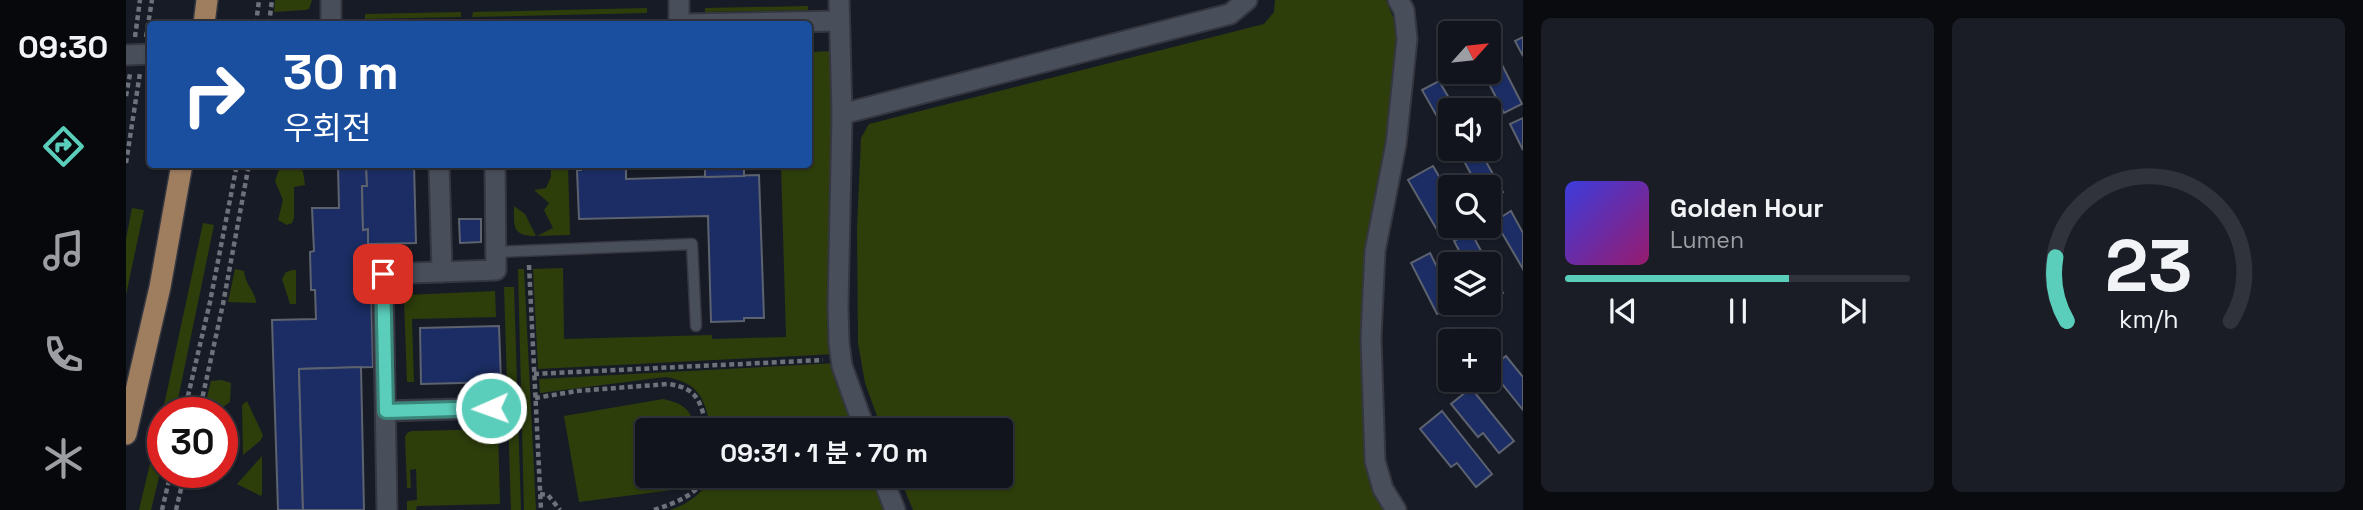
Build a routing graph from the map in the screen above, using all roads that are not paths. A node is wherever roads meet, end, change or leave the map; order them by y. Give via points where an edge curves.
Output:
1 (207, 0) edge
2 (331, 0) edge
3 (679, 0) edge
4 (839, 0) edge
5 (1247, 0) edge
6 (1398, 0) edge
7 (204, 21) edge
8 (331, 21) edge
9 (679, 21) edge
10 (839, 21) junction
11 (812, 22) edge
12 (842, 114) junction
13 (181, 168) edge
14 (439, 168) edge
15 (495, 168) edge
16 (496, 252) junction
17 (442, 272) junction
18 (696, 326) dead end
19 (491, 408) dead end
20 (386, 411) junction
21 (860, 418) edge
22 (126, 434) edge
23 (887, 488) edge
24 (387, 510) edge
25 (895, 510) edge
26 (1396, 510) edge

1 - 7 main road
2 - 8 street
3 - 9 street
4 - 10 street
5 - 12 street via 1230,14
6 - 26 street via 1404,10 1407,39 1396,144 1375,251 1371,338 1375,461 1383,489
10 - 11 street
10 - 12 street
12 - 21 street via 841,358
13 - 22 main road
14 - 17 street
15 - 16 street
16 - 17 street via 496,270
16 - 18 lane via 692,244
17 - 20 street via 383,274
19 - 20 street
20 - 24 street
23 - 25 street

